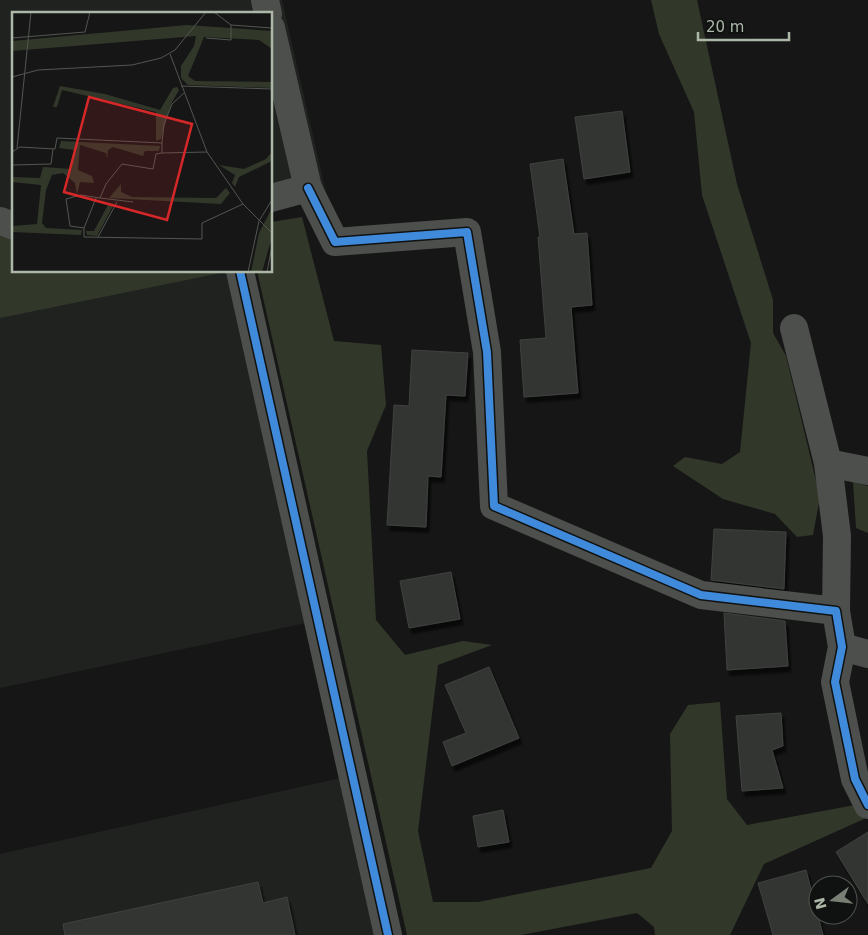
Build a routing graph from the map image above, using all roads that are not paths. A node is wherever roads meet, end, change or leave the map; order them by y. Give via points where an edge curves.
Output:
1 (272, 32) edge
2 (308, 188) junction
3 (272, 198) edge
4 (0, 221) edge
5 (12, 225) edge
6 (240, 272) edge
7 (794, 328) dead end
8 (828, 463) junction
9 (868, 471) edge
10 (836, 611) junction
11 (842, 647) junction
12 (868, 654) edge
13 (868, 805) edge
14 (388, 935) edge

1 - 2 street
2 - 3 street
2 - 10 street via 335,242 467,232 487,352 494,506 702,595
4 - 5 street
6 - 14 street
7 - 8 street
8 - 9 street
8 - 10 street via 837,536
10 - 11 street
11 - 12 street
11 - 13 street via 835,682 855,779

